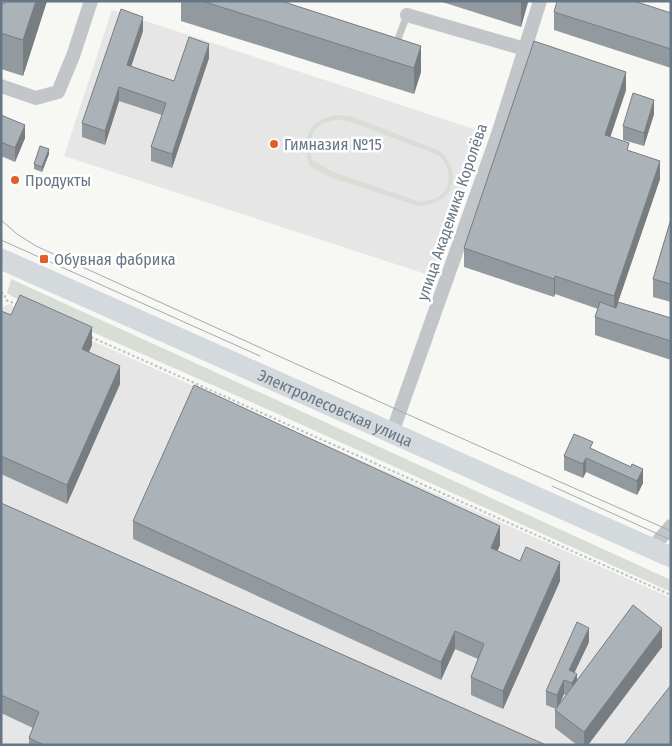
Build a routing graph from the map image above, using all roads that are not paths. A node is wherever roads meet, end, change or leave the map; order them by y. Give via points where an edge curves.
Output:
1 (91, 1) edge
2 (540, 1) edge
3 (407, 15) joint
4 (386, 44) edge
5 (525, 49) junction
6 (1, 86) edge
7 (1, 259) edge
8 (392, 433) junction
9 (671, 526) edge
10 (652, 548) junction
11 (671, 557) edge

1 - 6 street via 58,92 36,98
2 - 5 street, улица Академика Королёва
3 - 4 lane via 395,47
3 - 5 street
5 - 8 street, улица Академика Королёва
7 - 8 main road, Электролесовская улица
8 - 10 main road, Электролесовская улица
9 - 10 street
10 - 11 main road, Электролесовская улица

